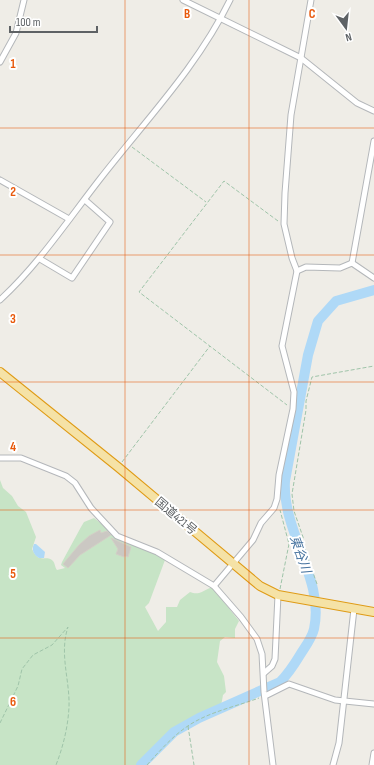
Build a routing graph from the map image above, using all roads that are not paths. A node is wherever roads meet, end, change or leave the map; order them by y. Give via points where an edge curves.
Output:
1 (24, 0) edge
2 (183, 0) edge
3 (230, 0) edge
4 (311, 0) edge
5 (221, 18) junction
6 (301, 58) junction
7 (0, 62) edge
8 (374, 111) edge
9 (374, 141) edge
10 (0, 180) edge
11 (85, 200) junction
12 (69, 219) junction
13 (40, 259) junction
14 (352, 263) junction
15 (297, 271) junction
16 (374, 278) edge
17 (0, 300) edge
18 (0, 372) edge
19 (0, 458) edge
20 (232, 564) junction
21 (214, 586) junction
22 (278, 595) junction
23 (354, 609) junction
24 (374, 612) edge
25 (264, 673) junction
26 (264, 694) junction
27 (344, 701) junction
28 (374, 704) edge
29 (374, 753) edge
30 (273, 765) edge
31 (333, 765) edge
32 (372, 765) edge

1 - 7 street via 16,33
2 - 5 street
3 - 5 street
4 - 6 street
5 - 6 street
5 - 11 street via 199,52
6 - 8 street via 357,103
6 - 15 street via 289,132 284,224
9 - 14 street
10 - 12 street
11 - 12 street
11 - 13 street via 110,222 72,278
12 - 13 street
13 - 17 street
14 - 15 street via 340,268 306,267
14 - 16 street
15 - 20 street via 282,346 294,392 277,499 253,540
18 - 20 highway, 国道421号 via 118,467
19 - 21 street via 21,458 66,476 75,483 91,508 117,536 157,552
20 - 21 street
20 - 22 highway, 国道421号 via 260,586
21 - 25 street via 257,639
22 - 23 highway, 国道421号
22 - 25 street via 275,659
23 - 24 highway, 国道421号
23 - 27 street
25 - 26 street
26 - 27 street via 289,684 308,692
26 - 30 street
27 - 28 street
27 - 31 street via 339,743
29 - 32 street

